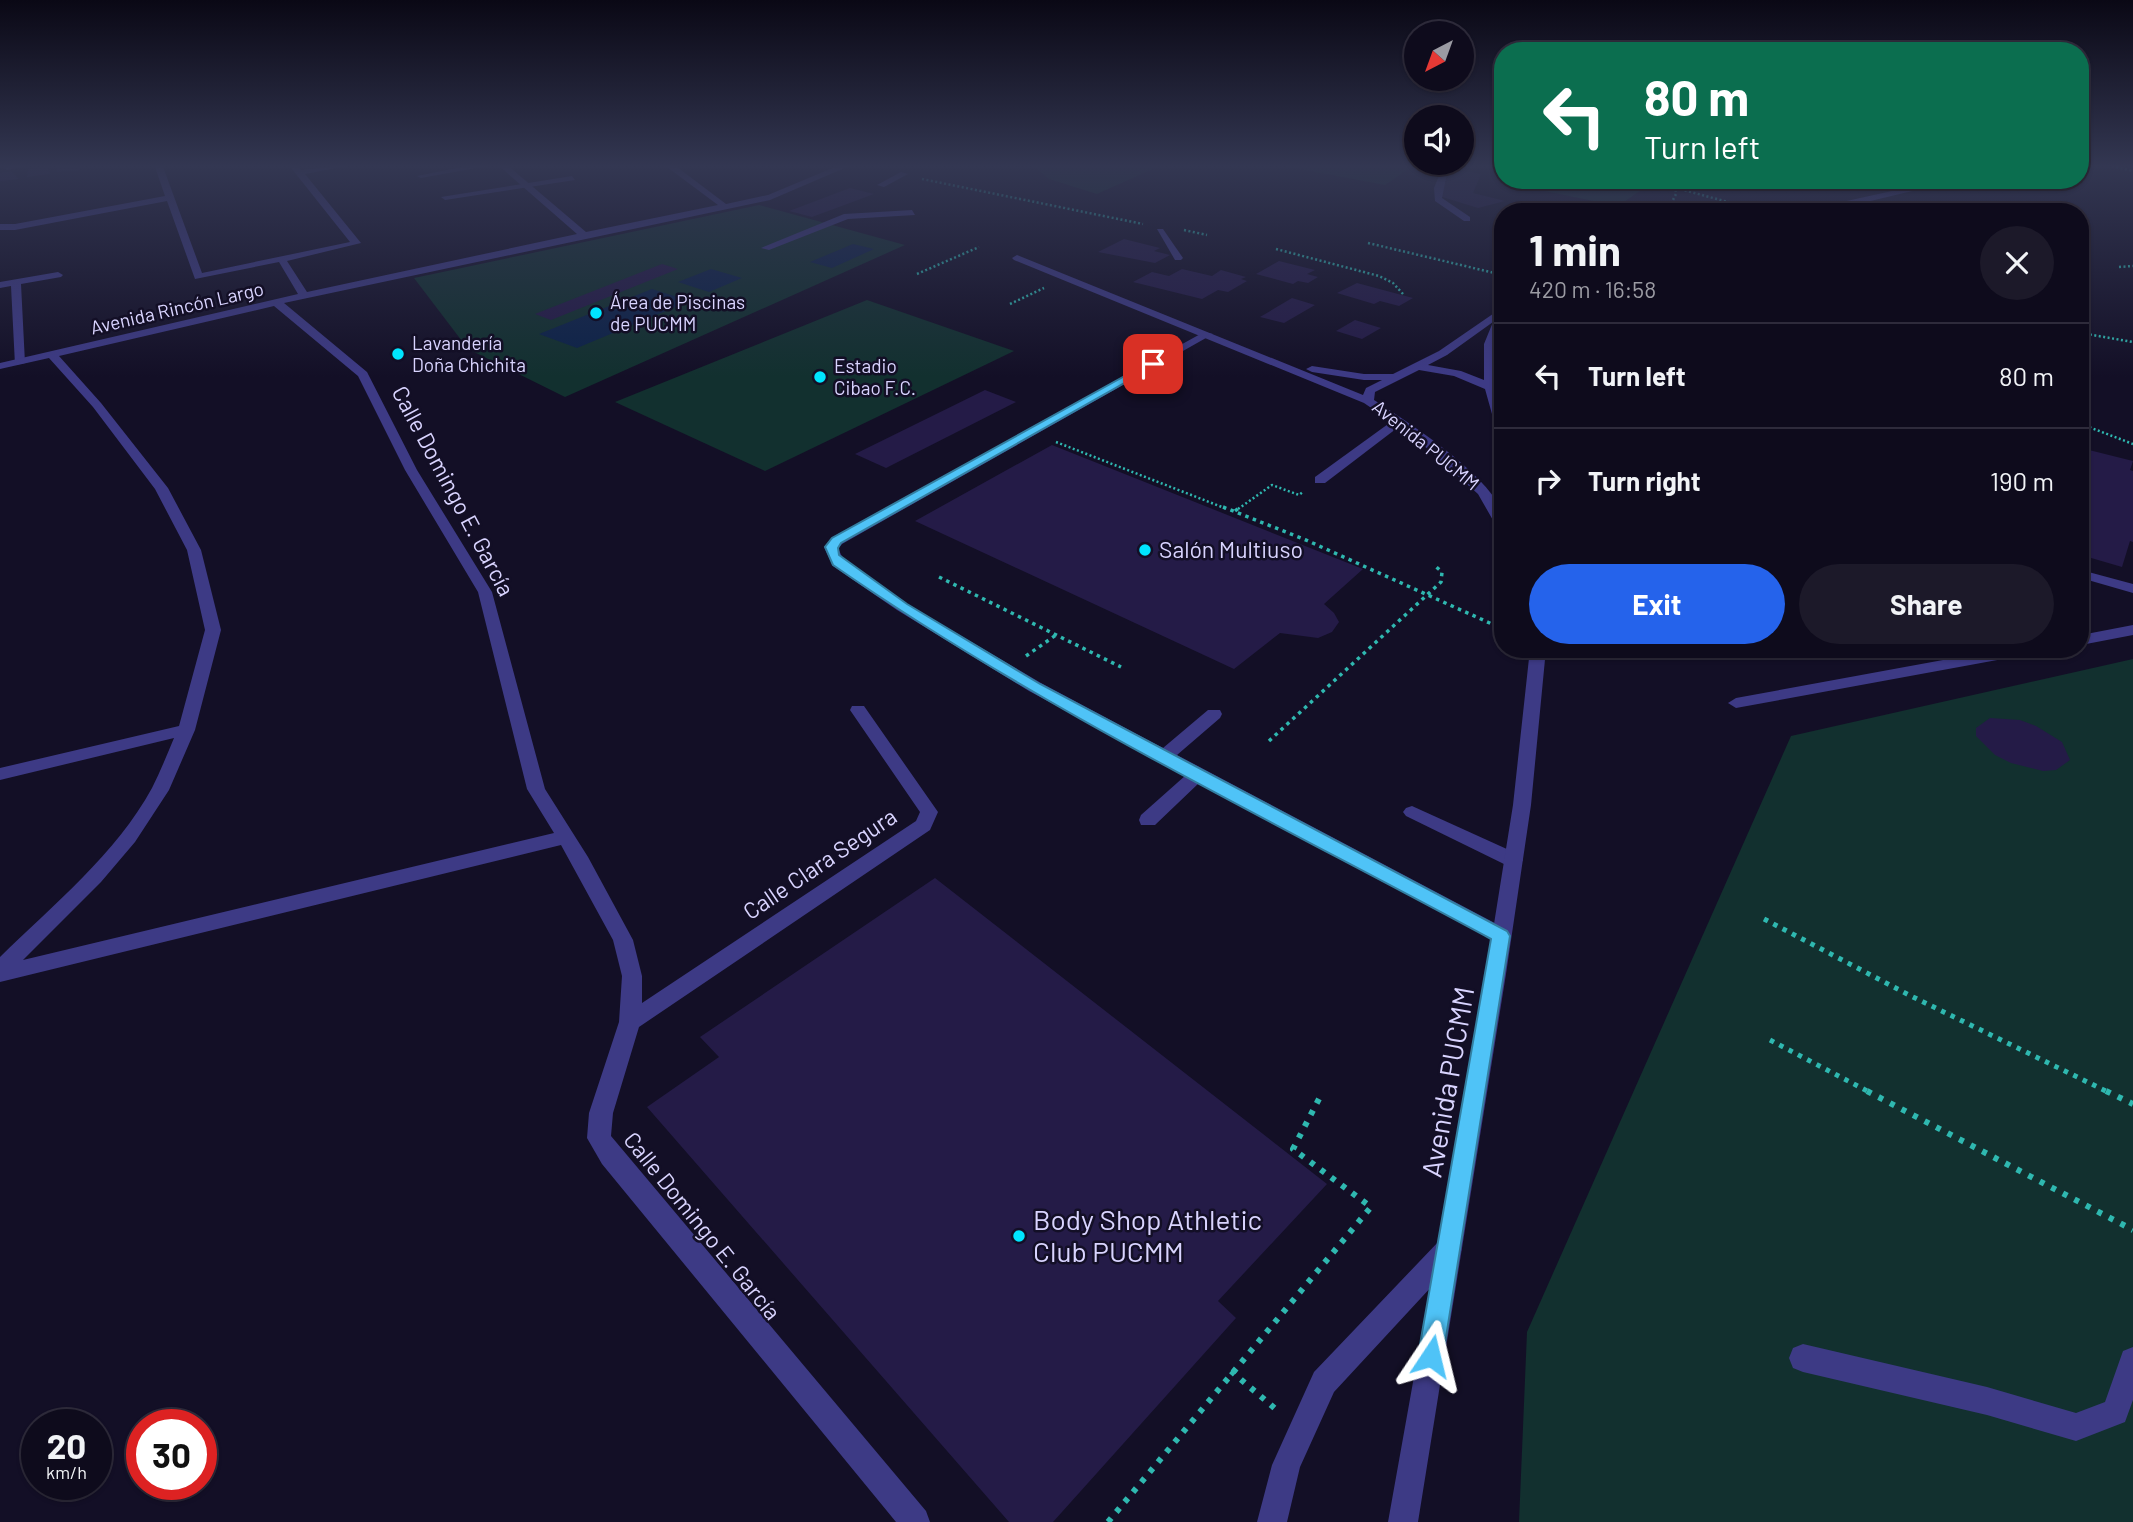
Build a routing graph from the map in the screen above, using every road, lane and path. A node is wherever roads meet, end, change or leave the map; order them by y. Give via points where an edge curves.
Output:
1 (182, 235) edge
2 (351, 235) edge
3 (583, 235) edge
4 (797, 235) edge
5 (1163, 235) edge
6 (1368, 243) dead end
7 (766, 247) dead end
8 (979, 247) dead end
9 (1276, 249) dead end
10 (1017, 258) dead end
11 (1178, 258) dead end
12 (282, 260) junction
13 (2133, 266) edge
14 (2119, 267) dead end
15 (1494, 273) edge
16 (917, 274) dead end
17 (58, 275) dead end
18 (16, 282) junction
19 (0, 285) edge
20 (1404, 294) dead end
21 (304, 296) junction
22 (276, 302) junction
23 (1494, 318) edge
24 (1494, 328) edge
25 (1208, 334) junction
26 (2089, 335) edge
27 (2133, 342) edge
28 (52, 355) junction
29 (1274, 360) junction
30 (19, 363) junction
31 (0, 366) edge
32 (1420, 367) junction
33 (1395, 376) junction
34 (1489, 387) junction
35 (1368, 401) junction
36 (1494, 403) edge
37 (1399, 422) junction
38 (2089, 427) edge
39 (1029, 431) junction
40 (2133, 444) edge
41 (1320, 480) joint
42 (1494, 511) edge
43 (1234, 512) junction
44 (1434, 565) dead end
45 (2089, 576) edge
46 (939, 577) dead end
47 (2133, 589) edge
48 (1427, 594) junction
49 (1494, 625) edge
50 (2133, 631) edge
51 (2089, 639) edge
52 (1537, 658) edge
53 (1981, 658) edge
54 (1121, 667) dead end
55 (1736, 703) dead end
56 (858, 710) dead end
57 (1214, 714) dead end
58 (186, 730) junction
59 (1269, 741) dead end
60 (1166, 755) junction
61 (1198, 774) junction
62 (0, 775) edge
63 (1412, 812) dead end
64 (1148, 820) dead end
65 (565, 837) junction
66 (1513, 860) junction
67 (1764, 919) dead end
68 (1501, 936) junction
69 (0, 972) edge
70 (630, 1022) junction
71 (1770, 1040) dead end
72 (1321, 1095) dead end
73 (2133, 1104) edge
74 (2133, 1230) edge
75 (1449, 1250) junction
76 (1803, 1358) dead end
77 (2133, 1361) edge
78 (1231, 1371) junction
79 (1300, 1430) junction
80 (915, 1522) edge
81 (1108, 1522) edge
82 (1272, 1522) edge
83 (1403, 1522) edge

1 - 12 street via 196,276
2 - 12 street via 356,241
3 - 21 street, Avenida Rincón Largo
4 - 7 street
5 - 11 street
6 - 15 path
8 - 16 path
9 - 20 path via 1379,276
10 - 25 street
12 - 21 street
13 - 14 path
17 - 18 street
18 - 19 street
18 - 30 street
21 - 22 street, Avenida Rincón Largo
22 - 28 street, Avenida Rincón Largo
22 - 65 street, Calle Domingo E. García via 363,374 411,470 485,592 532,779
23 - 32 street, Avenida PUCMM
24 - 34 street, Avenida PUCMM via 1488,353
25 - 29 street
25 - 39 street
26 - 27 path
28 - 30 street, Avenida Rincón Largo
28 - 58 street via 161,488 194,550 214,629
29 - 33 street via 1323,372
29 - 35 street
30 - 31 street, Avenida Rincón Largo
32 - 33 street, Avenida PUCMM
32 - 34 street via 1457,373
33 - 35 street, Avenida PUCMM via 1370,390
34 - 36 street, Avenida PUCMM
35 - 37 street, Avenida PUCMM
37 - 41 street
37 - 42 street, Avenida PUCMM via 1483,492
38 - 40 path
39 - 43 path
39 - 60 street via 837,541 831,547 833,556 902,607 1024,680
41 - 43 path via 1299,495 1272,485
43 - 48 path
44 - 48 path via 1444,578
45 - 47 street
46 - 54 path
48 - 49 path
48 - 59 path
50 - 51 street
52 - 66 street, Avenida PUCMM
53 - 55 street
56 - 70 street, Calle Clara Segura via 929,812 923,825
57 - 60 street
58 - 62 street
58 - 69 street via 160,790 128,837
60 - 61 street
61 - 64 street
61 - 68 street
63 - 66 street
65 - 69 street
65 - 70 street, Calle Domingo E. García via 623,940 632,976
66 - 68 street, Avenida PUCMM
67 - 73 path
68 - 75 street, Avenida PUCMM
70 - 80 street, Calle Domingo E. García via 601,1113 599,1138
71 - 74 path
72 - 78 path via 1293,1149 1371,1207
75 - 79 street via 1324,1382
75 - 83 street, Avenida PUCMM
76 - 77 street via 2076,1427 2115,1412
78 - 79 path
78 - 81 path
79 - 82 street

